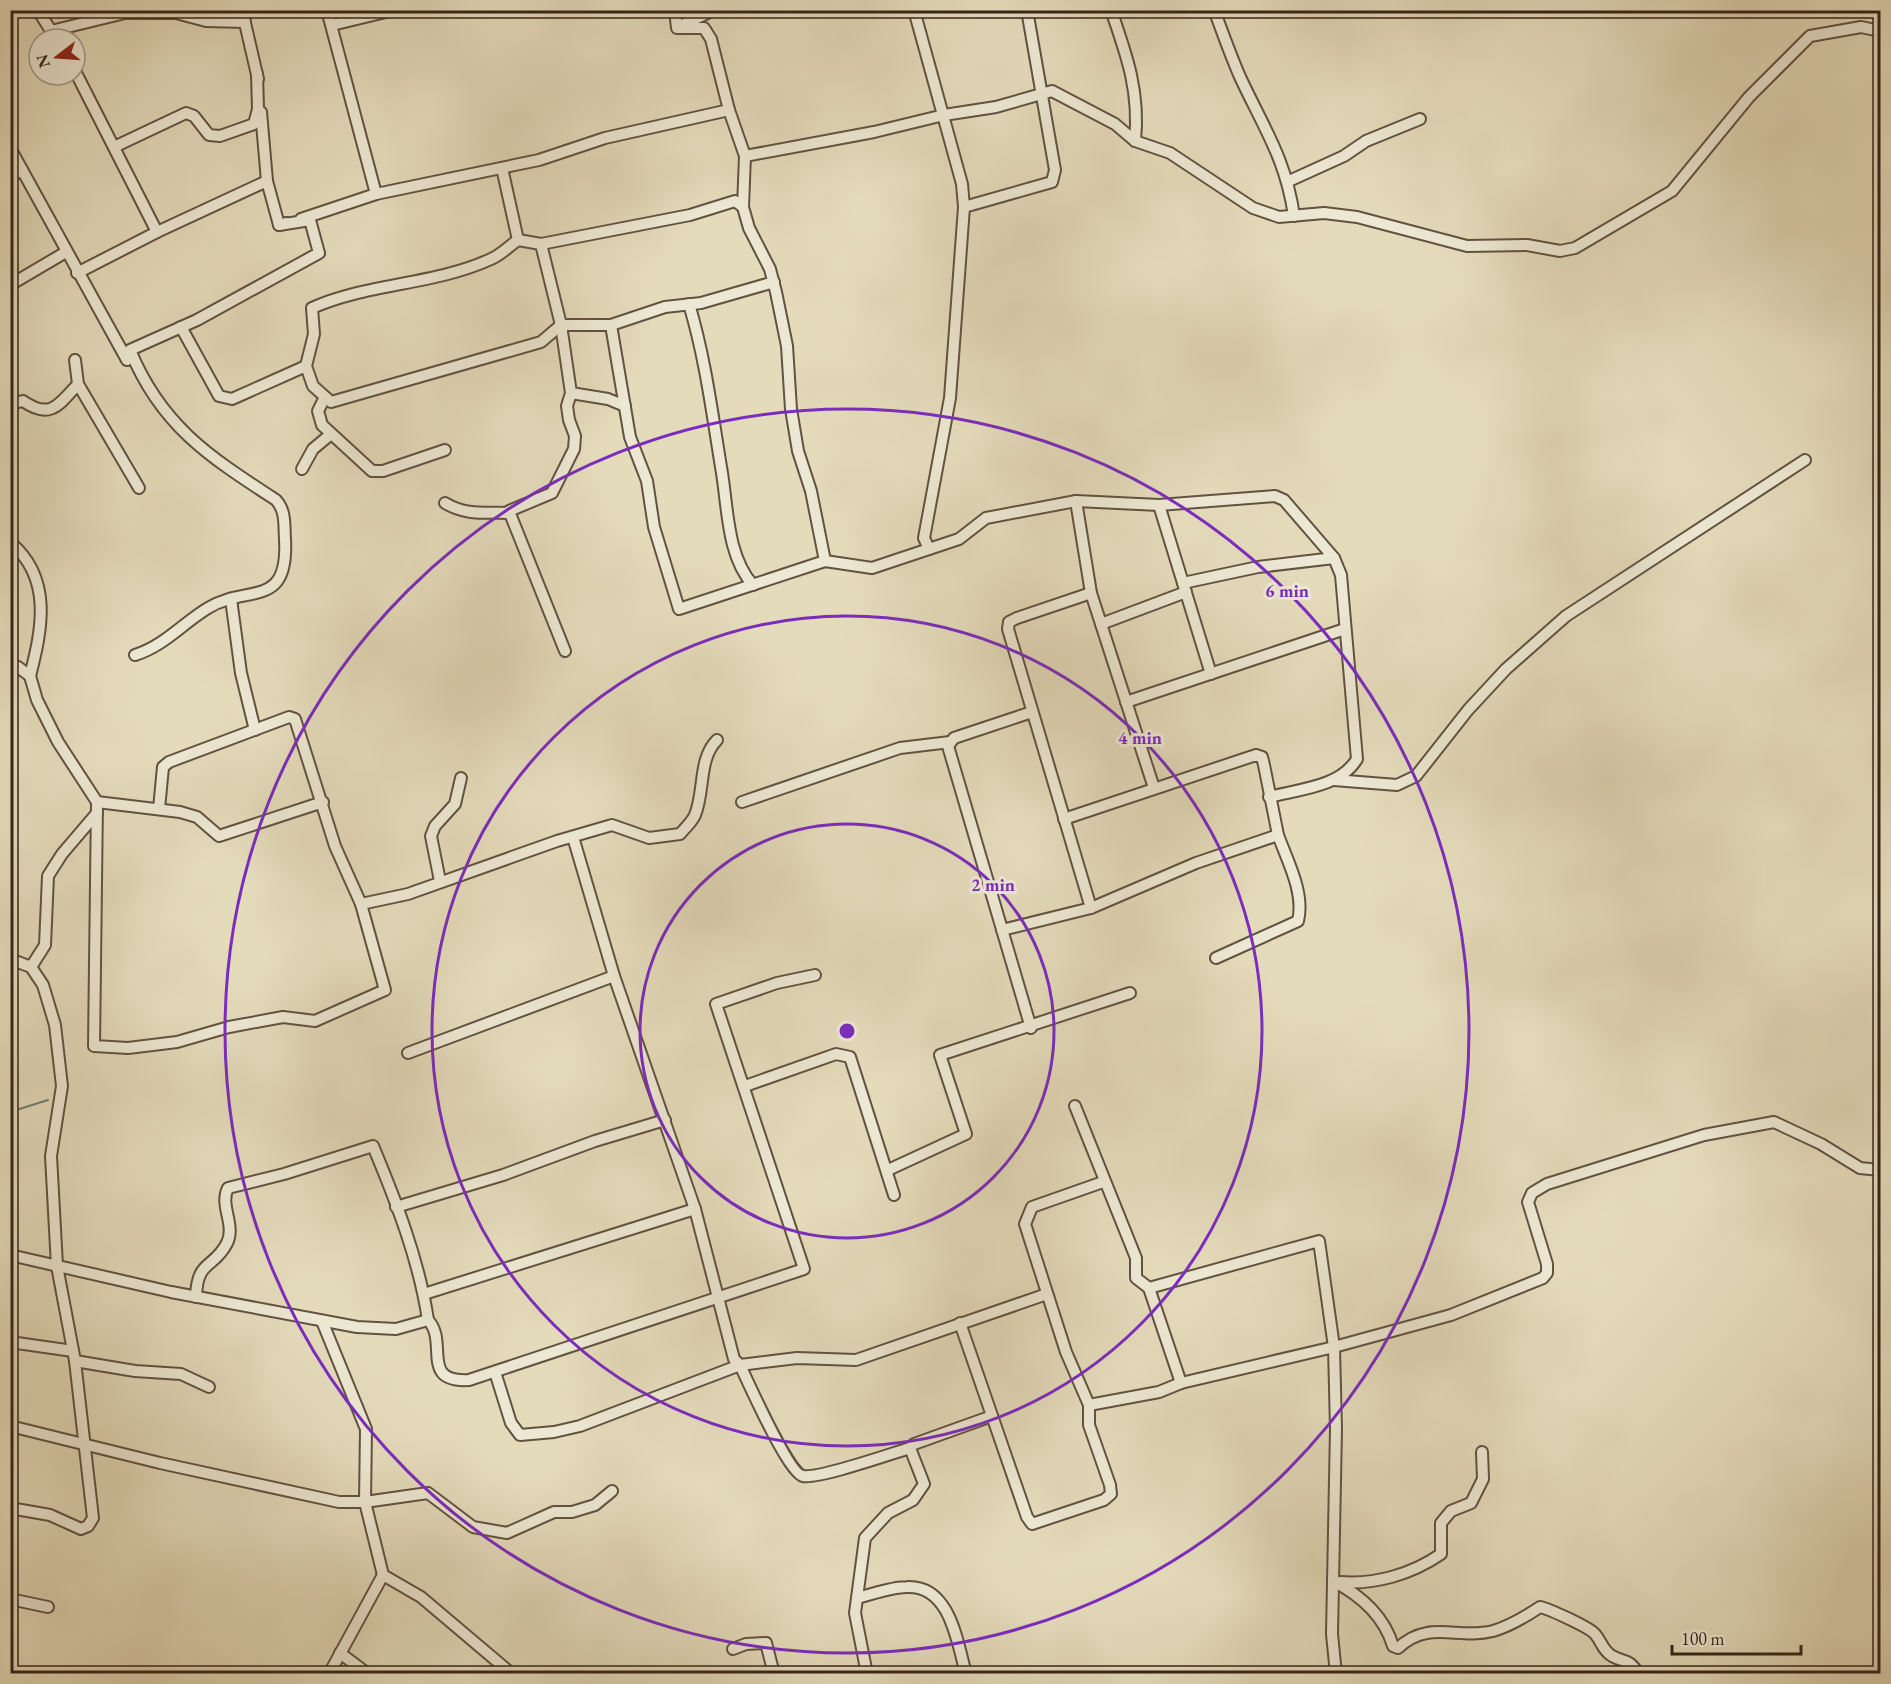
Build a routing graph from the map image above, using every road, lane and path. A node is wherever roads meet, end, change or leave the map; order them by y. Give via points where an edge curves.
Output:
1 (38, 10) edge
2 (327, 10) edge
3 (394, 10) edge
4 (675, 10) edge
5 (714, 10) edge
6 (914, 10) edge
7 (1027, 10) edge
8 (1111, 10) edge
9 (1214, 10) edge
10 (244, 16) edge
11 (332, 26) junction
12 (49, 27) edge
13 (79, 27) edge
14 (677, 28) junction
15 (1881, 31) edge
16 (257, 74) junction
17 (83, 87) edge
18 (1041, 93) junction
19 (729, 110) junction
20 (944, 115) junction
21 (1420, 119) dead end
22 (1136, 141) junction
23 (114, 147) junction
24 (10, 148) edge
25 (745, 156) junction
26 (502, 168) junction
27 (22, 170) junction
28 (10, 177) edge
29 (267, 181) junction
30 (1289, 181) junction
31 (376, 194) junction
32 (743, 207) junction
33 (964, 207) junction
34 (1294, 216) junction
35 (279, 225) junction
36 (157, 232) junction
37 (518, 240) junction
38 (542, 244) junction
39 (66, 252) junction
40 (77, 273) junction
41 (774, 282) junction
42 (10, 285) edge
43 (689, 304) junction
44 (561, 325) junction
45 (611, 325) junction
46 (182, 327) junction
47 (75, 360) dead end
48 (306, 366) junction
49 (132, 374) dead end
50 (78, 384) junction
51 (571, 393) junction
52 (325, 397) junction
53 (10, 404) edge
54 (625, 406) junction
55 (331, 434) junction
56 (445, 450) dead end
57 (1805, 460) dead end
58 (302, 469) dead end
59 (139, 488) dead end
60 (1076, 501) junction
61 (445, 503) dead end
62 (1159, 505) junction
63 (510, 513) junction
64 (10, 542) edge
65 (929, 549) junction
66 (1334, 558) junction
67 (825, 561) junction
68 (753, 585) junction
69 (1184, 588) junction
70 (1091, 593) junction
71 (231, 599) junction
72 (1101, 624) junction
73 (1345, 629) junction
74 (564, 651) dead end
75 (135, 655) dead end
76 (10, 666) edge
77 (1211, 674) junction
78 (30, 676) junction
79 (1126, 702) junction
80 (1032, 712) junction
81 (255, 730) junction
82 (717, 740) dead end
83 (950, 742) junction
84 (460, 778) dead end
85 (1334, 780) junction
86 (1154, 788) junction
87 (1269, 797) junction
88 (323, 802) junction
89 (742, 802) dead end
90 (97, 807) junction
91 (159, 809) junction
92 (1064, 819) junction
93 (1278, 835) junction
94 (573, 837) junction
95 (440, 881) junction
96 (361, 904) junction
97 (1091, 909) junction
98 (1002, 930) junction
99 (1216, 958) dead end
100 (10, 959) edge
101 (31, 967) junction
102 (815, 975) dead end
103 (614, 976) junction
104 (1130, 993) dead end
105 (1031, 1028) junction
106 (408, 1053) dead end
107 (745, 1086) junction
108 (1075, 1106) dead end
109 (665, 1120) junction
110 (888, 1170) junction
111 (1881, 1170) edge
112 (1103, 1182) junction
113 (894, 1195) dead end
114 (396, 1207) junction
115 (695, 1209) junction
116 (10, 1255) edge
117 (57, 1266) junction
118 (1149, 1288) junction
119 (424, 1294) junction
120 (1047, 1294) junction
121 (196, 1297) junction
122 (720, 1298) junction
123 (428, 1320) junction
124 (322, 1321) junction
125 (960, 1323) junction
126 (10, 1342) edge
127 (1334, 1347) junction
128 (74, 1356) junction
129 (740, 1365) junction
130 (495, 1372) junction
131 (1181, 1383) junction
132 (209, 1386) dead end
133 (1089, 1405) junction
134 (992, 1416) junction
135 (10, 1425) edge
136 (86, 1445) junction
137 (910, 1448) junction
138 (1482, 1452) dead end
139 (612, 1491) dead end
140 (365, 1502) junction
141 (10, 1508) edge
142 (383, 1575) junction
143 (1333, 1581) junction
144 (857, 1598) junction
145 (10, 1599) edge
146 (48, 1607) dead end
147 (733, 1648) dead end
148 (340, 1653) junction
149 (963, 1672) edge
150 (329, 1674) edge
151 (368, 1674) edge
152 (512, 1674) edge
153 (774, 1674) edge
154 (867, 1674) edge
155 (1336, 1674) edge
156 (1639, 1674) edge

1 - 12 street
2 - 11 street
3 - 11 street
4 - 14 street
5 - 14 street
6 - 20 street
7 - 18 street
8 - 22 street via 1128,59 1138,110
9 - 30 street
10 - 13 street via 206,21 176,13 124,13
10 - 16 street
11 - 31 street
14 - 19 street via 704,28 711,39
15 - 34 street via 1862,27 1810,36 1749,97 1672,191 1575,248 1560,251 1527,245 1467,246 1357,217 1324,213
16 - 23 street via 258,109 254,124 220,136 209,135 194,116 186,113
16 - 29 street
17 - 23 street
18 - 20 street
18 - 22 street via 1052,91 1115,124
18 - 33 street via 1055,170 1052,182
19 - 25 street
19 - 26 street via 605,138
20 - 25 street
20 - 33 street
21 - 30 street via 1366,141 1344,156
22 - 34 street via 1170,153 1253,208 1279,217
23 - 36 street
24 - 27 street
25 - 32 street
26 - 31 street
26 - 37 street
27 - 28 street
27 - 39 street
29 - 35 street
29 - 36 street
30 - 34 street
31 - 35 street
32 - 38 street via 735,201 690,215
32 - 41 street
33 - 65 street via 950,398 924,538
35 - 46 street via 310,220 319,253
36 - 40 street
37 - 38 street
37 - 48 street via 492,259 312,308 314,334
38 - 44 street
39 - 40 street
39 - 42 street
40 - 49 street via 123,350
41 - 43 street
41 - 67 street via 787,345 798,451 812,491
43 - 45 street
43 - 68 street via 702,348 729,522 741,572
44 - 45 street
44 - 51 street
44 - 52 street via 541,342 331,402
45 - 54 street
46 - 48 street via 219,396 225,399
46 - 71 street via 130,350 143,382 176,427 283,507 286,562 278,579 261,594
47 - 50 street
48 - 52 street via 313,386
50 - 53 street via 58,406 45,411 35,410 23,401
50 - 59 street
51 - 54 street
51 - 63 street via 567,406 575,436 574,449 563,473 552,493
52 - 55 street via 318,411 322,425
54 - 68 street via 630,437 647,480 654,527 679,609
55 - 56 street via 372,471 383,471
55 - 58 street via 313,449
57 - 85 street via 1566,616 1484,693 1416,776 1397,785
60 - 62 street
60 - 65 street via 986,518 959,539
60 - 70 street
61 - 63 street via 470,514
62 - 66 street via 1275,496 1300,516
62 - 69 street
63 - 74 street
64 - 78 street via 31,568 42,599 42,629
65 - 67 street via 872,568
66 - 69 street via 1258,567
66 - 73 street via 1341,575
67 - 68 street
69 - 72 street
69 - 77 street
70 - 72 street
70 - 80 street via 1009,622 1011,642
71 - 75 street via 209,607 152,650
71 - 81 street via 241,673
72 - 79 street
73 - 77 street
73 - 85 street via 1357,759 1349,772
76 - 78 street
77 - 79 street
78 - 90 street via 58,742
79 - 86 street
80 - 83 street
80 - 92 street
81 - 88 street via 289,717 295,719
81 - 91 street via 164,767
82 - 94 street via 708,749 694,817 680,834 649,838 612,825
83 - 89 street via 900,748
83 - 98 street via 948,749
84 - 95 street via 455,804 431,836
85 - 87 street
86 - 87 street via 1256,755 1262,757
86 - 92 street
87 - 93 street
88 - 91 street via 219,836 197,817
88 - 96 street via 335,846
90 - 91 street
90 - 96 street via 94,1046 128,1048 177,1042 283,1017 315,1021 385,990
90 - 101 street via 48,876 45,945
92 - 97 street
93 - 97 street via 1196,863
93 - 99 street via 1297,891 1301,909 1298,921
94 - 95 street
94 - 103 street
95 - 96 street via 408,894
97 - 98 street
98 - 105 street
100 - 101 street
101 - 117 street via 43,985 55,1025 62,1086 51,1156
102 - 107 street via 777,983 716,1004 728,1047
103 - 106 street
103 - 109 street
104 - 105 street
105 - 110 street via 940,1055 966,1134
107 - 110 street via 836,1054 850,1057
107 - 122 street via 804,1269
108 - 112 street
109 - 114 street
109 - 115 street
110 - 113 street
111 - 127 street via 1860,1168 1774,1122 1704,1135 1547,1184 1532,1193 1528,1202 1547,1264 1543,1278 1452,1315
112 - 118 street via 1136,1258 1136,1278
112 - 120 street via 1032,1206 1025,1224
114 - 119 street
114 - 121 street via 373,1146 228,1188 224,1196 228,1241 199,1272
115 - 119 street
115 - 122 street
116 - 117 street
117 - 121 street
117 - 128 street
118 - 127 street via 1319,1241
118 - 131 street
119 - 123 street
120 - 125 street
120 - 133 street
121 - 124 street
122 - 129 street via 734,1359
122 - 130 street
123 - 124 street via 396,1329
123 - 130 street via 435,1331 440,1370 446,1378 469,1380
124 - 140 street via 366,1429
125 - 129 street via 856,1360 797,1358
125 - 134 street
126 - 128 street
127 - 131 street
127 - 143 street
128 - 132 street via 135,1371 181,1374
128 - 136 street
129 - 130 street via 580,1426 520,1436 510,1423
129 - 137 street via 785,1457 802,1476 822,1474
131 - 133 street via 1159,1392
133 - 134 street via 1089,1425 1111,1494 1104,1500 1032,1524
134 - 137 street
135 - 136 street
136 - 140 street via 255,1485 339,1502
136 - 141 street via 93,1518 88,1526 72,1527 50,1515
137 - 144 street via 924,1484 913,1500 888,1513 865,1538
138 - 143 street via 1483,1479 1471,1503 1451,1512 1440,1523 1441,1554 1391,1578 1358,1584
139 - 140 street via 595,1504 572,1512 554,1512 507,1533 473,1527 428,1493
140 - 142 street
142 - 148 street
142 - 152 street via 421,1597
143 - 155 street
143 - 156 street via 1357,1594 1398,1648 1420,1633 1491,1631 1540,1607 1556,1611 1594,1633 1601,1647 1612,1657 1630,1662
144 - 149 street via 906,1586 925,1588 939,1599 950,1619
144 - 154 street via 855,1613
145 - 146 street
147 - 153 street via 766,1643
148 - 150 street
148 - 151 street

